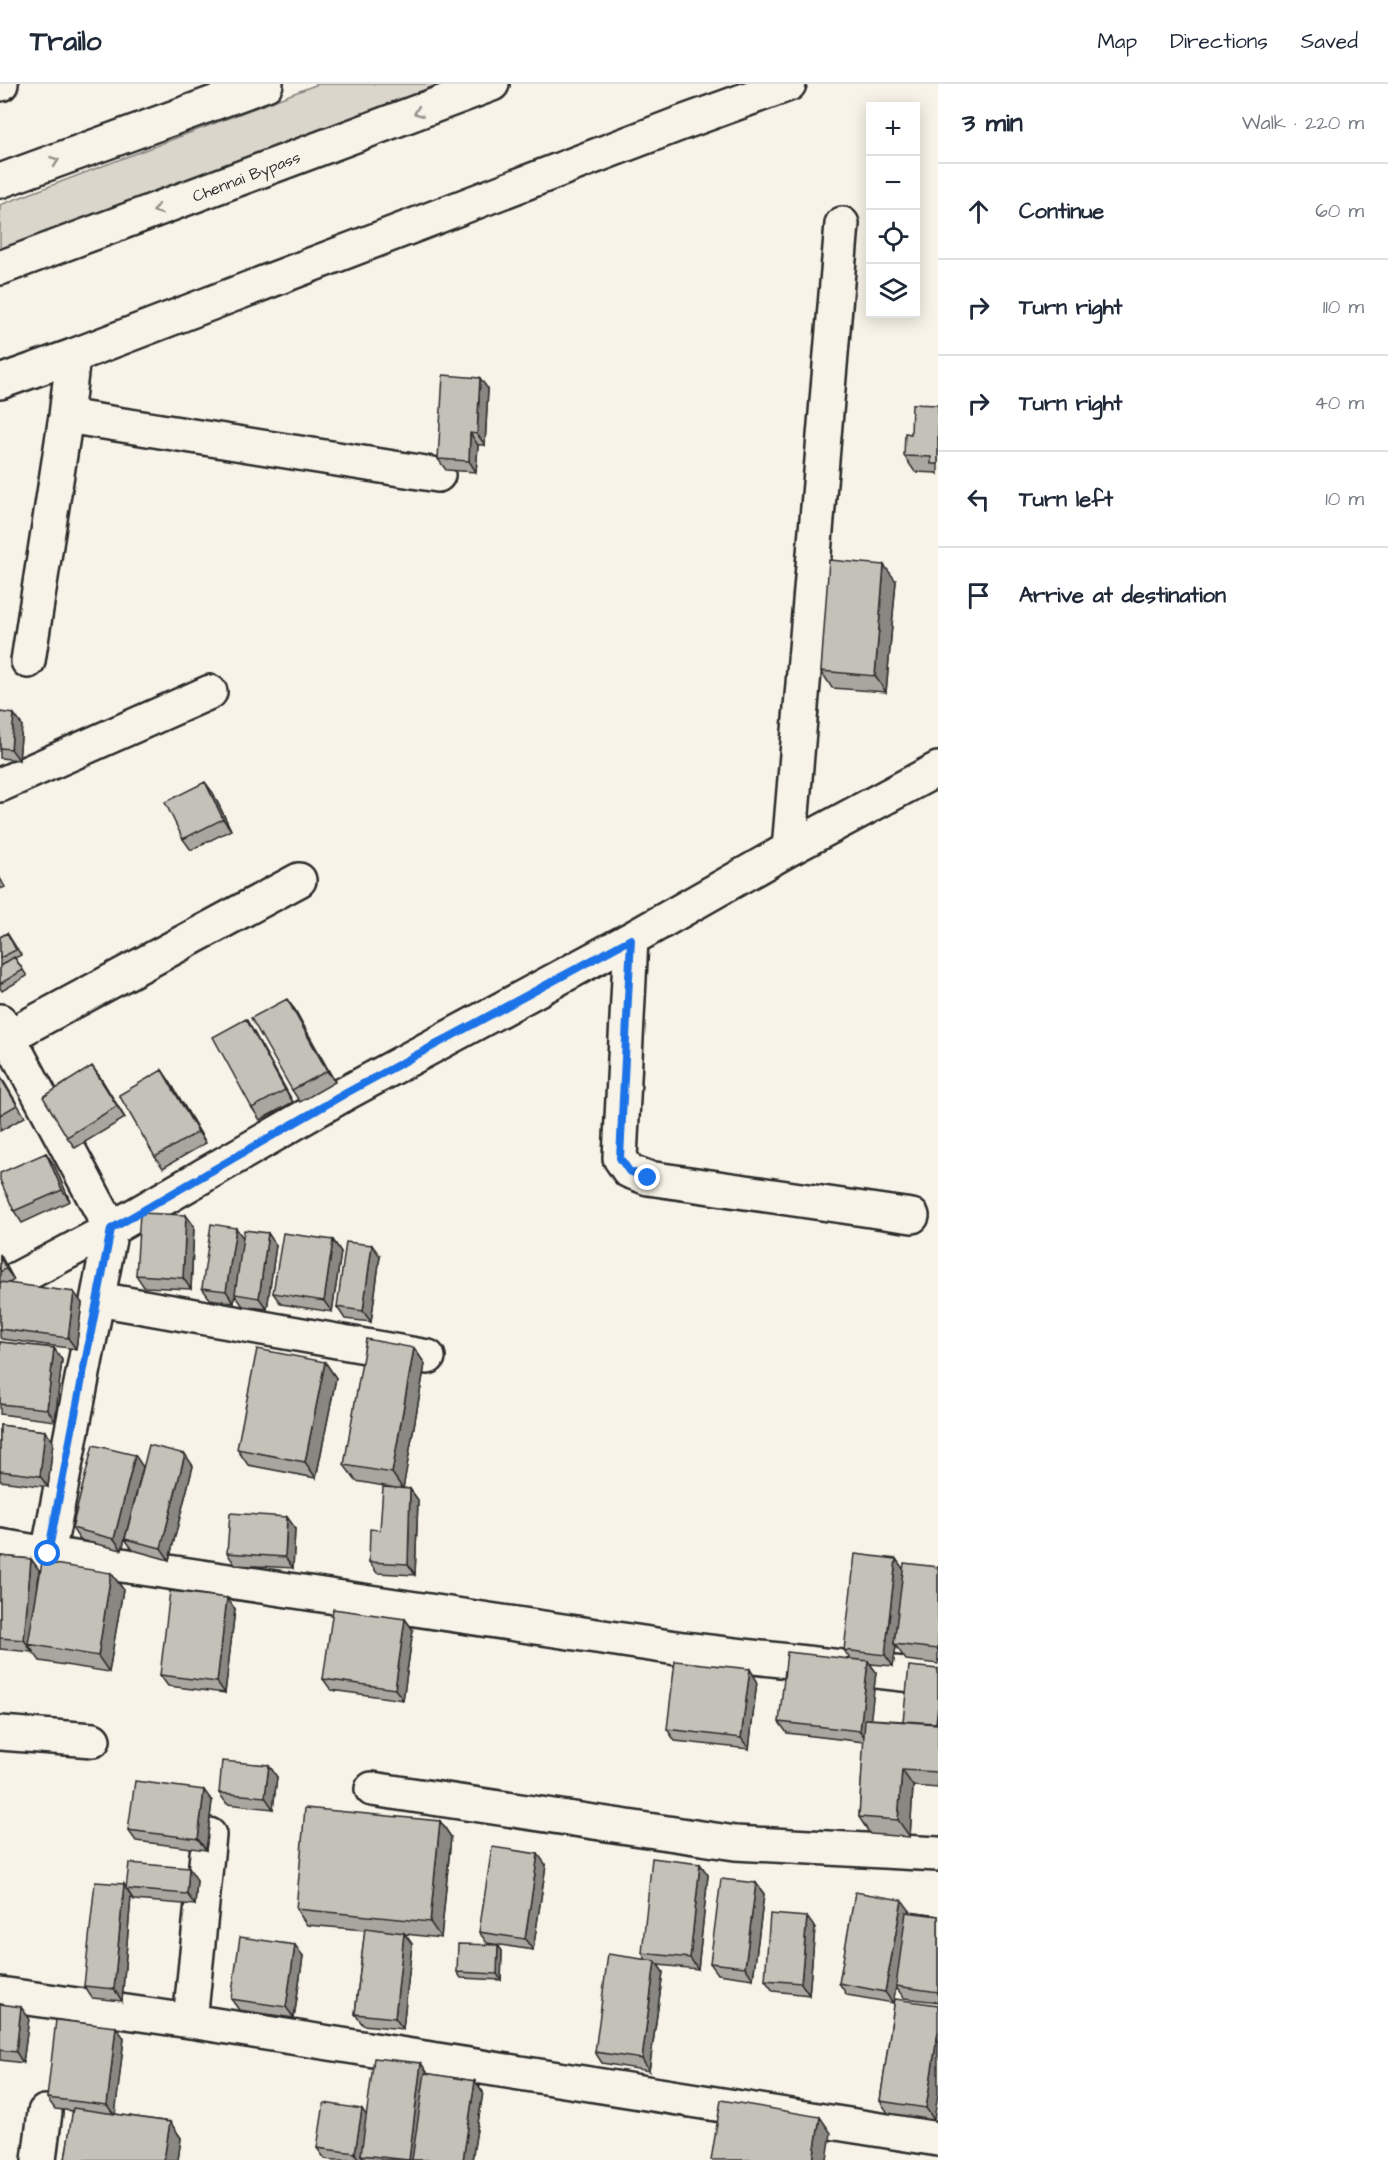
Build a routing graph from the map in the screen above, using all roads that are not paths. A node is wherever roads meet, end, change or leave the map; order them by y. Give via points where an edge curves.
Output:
1 (266, 84) edge
2 (492, 84) edge
3 (789, 84) edge
4 (0, 181) edge
5 (842, 224) dead end
6 (0, 268) edge
7 (73, 356) junction
8 (0, 382) edge
9 (66, 416) junction
10 (438, 476) edge
11 (28, 661) dead end
12 (210, 692) dead end
13 (938, 769) edge
14 (0, 785) edge
15 (789, 849) junction
16 (299, 880) dead end
17 (631, 939) junction
18 (3, 1033) edge
19 (912, 1216) dead end
20 (111, 1229) junction
21 (0, 1288) edge
22 (98, 1299) junction
23 (428, 1357) dead end
24 (0, 1546) edge
25 (48, 1554) junction
26 (938, 1678) edge
27 (0, 1733) edge
28 (93, 1740) dead end
29 (372, 1789) dead end
30 (209, 1835) dead end
31 (938, 1854) edge
32 (0, 1994) edge
33 (190, 2021) junction
34 (45, 2112) edge
35 (938, 2139) edge
36 (39, 2160) edge

4 -> 1 main road
2 -> 6 main road, Chennai Bypass
3 - 7 main road
5 - 15 main road
7 - 8 main road
7 - 9 main road
9 - 10 main road
9 - 11 main road
12 - 14 main road
13 - 15 main road
15 - 17 main road
16 - 18 main road
17 - 19 main road via 620,1158 629,1171 648,1178
17 - 20 main road via 348,1092
18 - 20 main road
20 - 21 main road
20 - 22 main road
22 - 23 main road
22 - 25 main road
24 - 25 main road
25 - 26 main road via 683,1649
27 - 28 main road
29 - 31 main road via 735,1843
30 - 33 main road
32 - 33 main road
33 - 35 main road
34 - 36 main road

